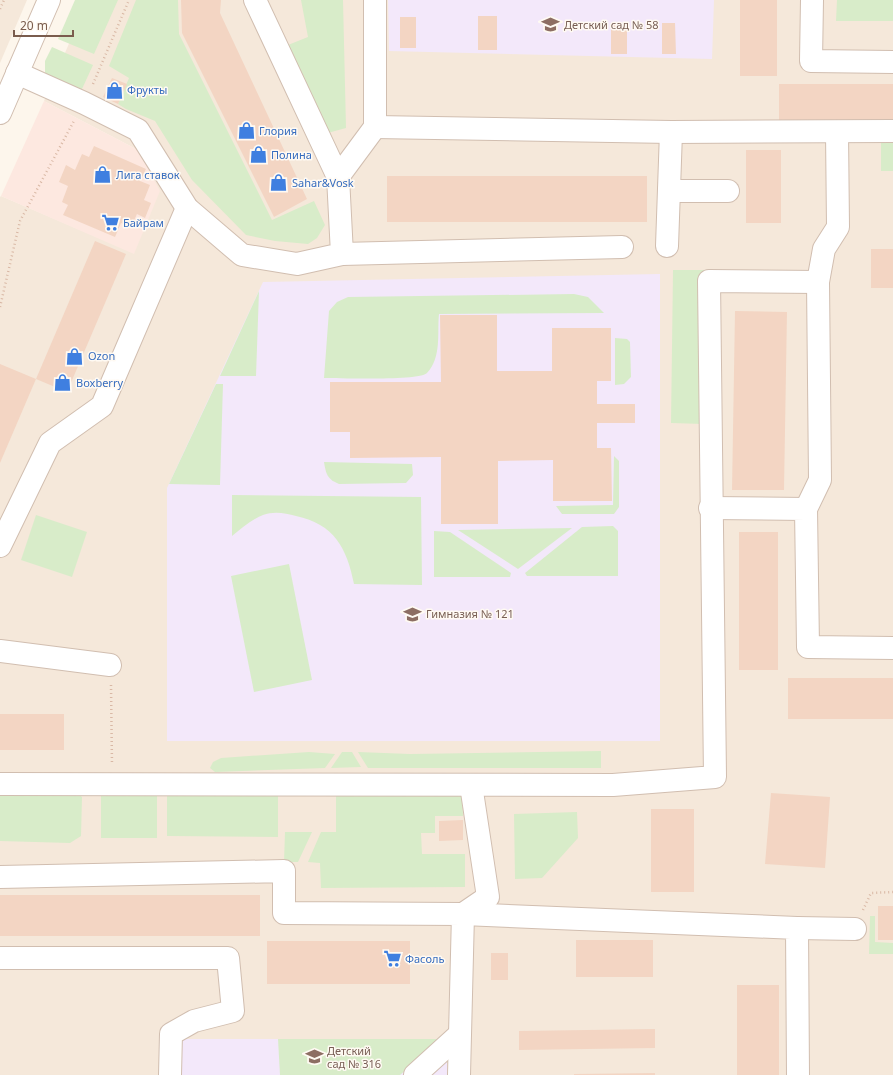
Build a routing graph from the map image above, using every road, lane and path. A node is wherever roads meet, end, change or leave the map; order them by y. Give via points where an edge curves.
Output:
1 (4, 0) edge
2 (49, 0) edge
3 (129, 0) edge
4 (255, 0) edge
5 (375, 0) edge
6 (812, 0) edge
7 (0, 9) edge
8 (893, 62) edge
9 (17, 74) junction
10 (84, 102) junction
11 (0, 113) edge
12 (374, 127) junction
13 (893, 131) edge
14 (671, 132) junction
15 (837, 132) junction
16 (338, 177) junction
17 (669, 191) junction
18 (728, 191) dead end
19 (188, 208) junction
20 (667, 246) dead end
21 (622, 247) dead end
22 (342, 254) junction
23 (818, 282) junction
24 (0, 307) edge
25 (710, 508) junction
26 (806, 509) junction
27 (0, 546) edge
28 (893, 648) edge
29 (0, 651) edge
30 (110, 665) joint
31 (0, 784) edge
32 (112, 785) junction
33 (471, 785) junction
34 (0, 877) edge
35 (893, 892) edge
36 (463, 914) junction
37 (797, 928) junction
38 (855, 929) joint
39 (0, 958) edge
40 (459, 1035) junction
41 (170, 1075) edge
42 (415, 1075) edge
43 (458, 1075) edge
44 (798, 1075) edge

1 - 7 path
2 - 9 street
3 - 10 path
4 - 16 street
5 - 12 street
6 - 8 street via 811,61
9 - 10 street
9 - 11 street
10 - 19 street via 138,130
10 - 24 path via 20,221
12 - 14 street
12 - 16 street
13 - 15 street
14 - 15 street
14 - 17 street
15 - 23 street via 838,227 824,249
16 - 22 street
17 - 18 street
17 - 20 street
19 - 22 street via 242,255 297,264
19 - 27 street via 102,406 50,443
21 - 22 street
23 - 25 street via 709,281
23 - 26 street via 820,480
25 - 26 street
25 - 33 street via 715,778 613,785
26 - 28 street via 808,647
29 - 30 street
30 - 32 path
31 - 32 street
32 - 33 street
33 - 36 street via 488,897
34 - 36 street via 284,871 284,913
35 - 38 path via 871,892
36 - 37 street
36 - 40 street
37 - 38 street
37 - 44 street
39 - 41 street via 228,958 233,1011 194,1021 171,1034
40 - 42 street
40 - 43 street

